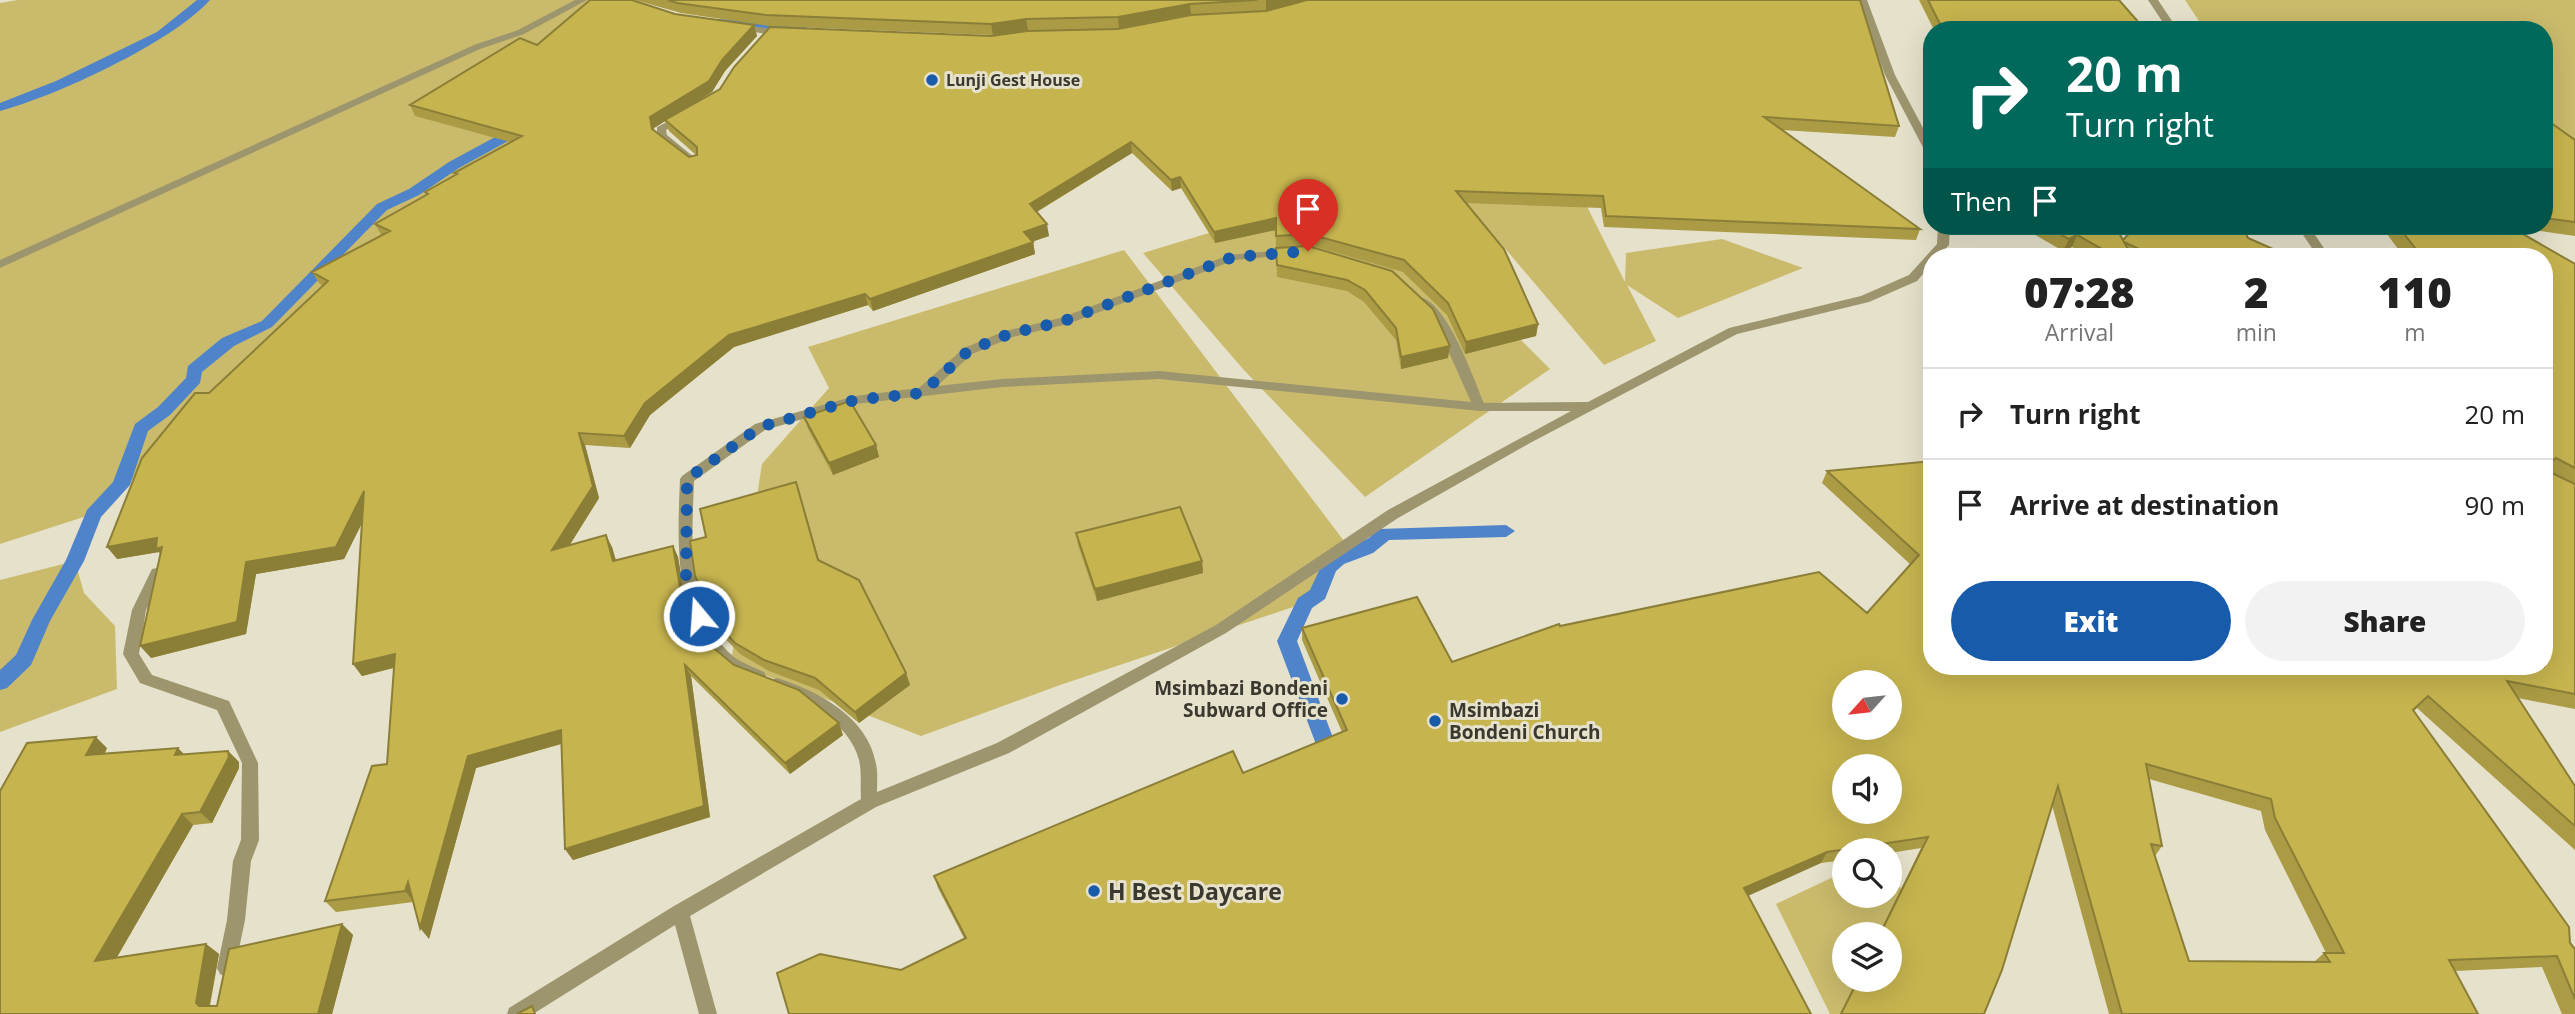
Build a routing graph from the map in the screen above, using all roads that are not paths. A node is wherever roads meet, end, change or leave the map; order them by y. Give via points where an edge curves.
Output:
1 (582, 0) edge
2 (1862, 0) edge
3 (2153, 0) edge
4 (2167, 21) edge
5 (729, 26) edge
6 (797, 33) edge
7 (695, 110) edge
8 (1923, 138) edge
9 (695, 163) edge
10 (1308, 251) edge
11 (0, 264) edge
12 (1923, 267) edge
13 (1413, 293) edge
14 (922, 393) junction
15 (1594, 406) junction
16 (1480, 407) junction
17 (157, 573) edge
18 (870, 802) junction
19 (681, 912) junction
20 (223, 983) edge
21 (516, 1014) edge
22 (708, 1014) edge

1 - 11 street via 521,32 465,53
2 - 8 street via 1890,75
3 - 4 street
5 - 6 street via 765,36
7 - 9 street via 661,129 662,136
10 - 14 street via 1233,257 1064,321 1009,334 968,351
12 - 15 street via 1913,278 1865,299 1734,331
13 - 16 street via 1438,317
14 - 16 street via 1002,383 1159,375
14 - 18 street via 855,400 760,427 687,479 686,577 706,635 731,662 769,682 802,691 855,732 868,761
15 - 16 street
15 - 18 street via 1393,514 1221,629 1003,748
17 - 20 street via 139,610 131,654 146,679 223,706 250,763 250,840 242,861
18 - 19 street
19 - 21 street
19 - 22 street

